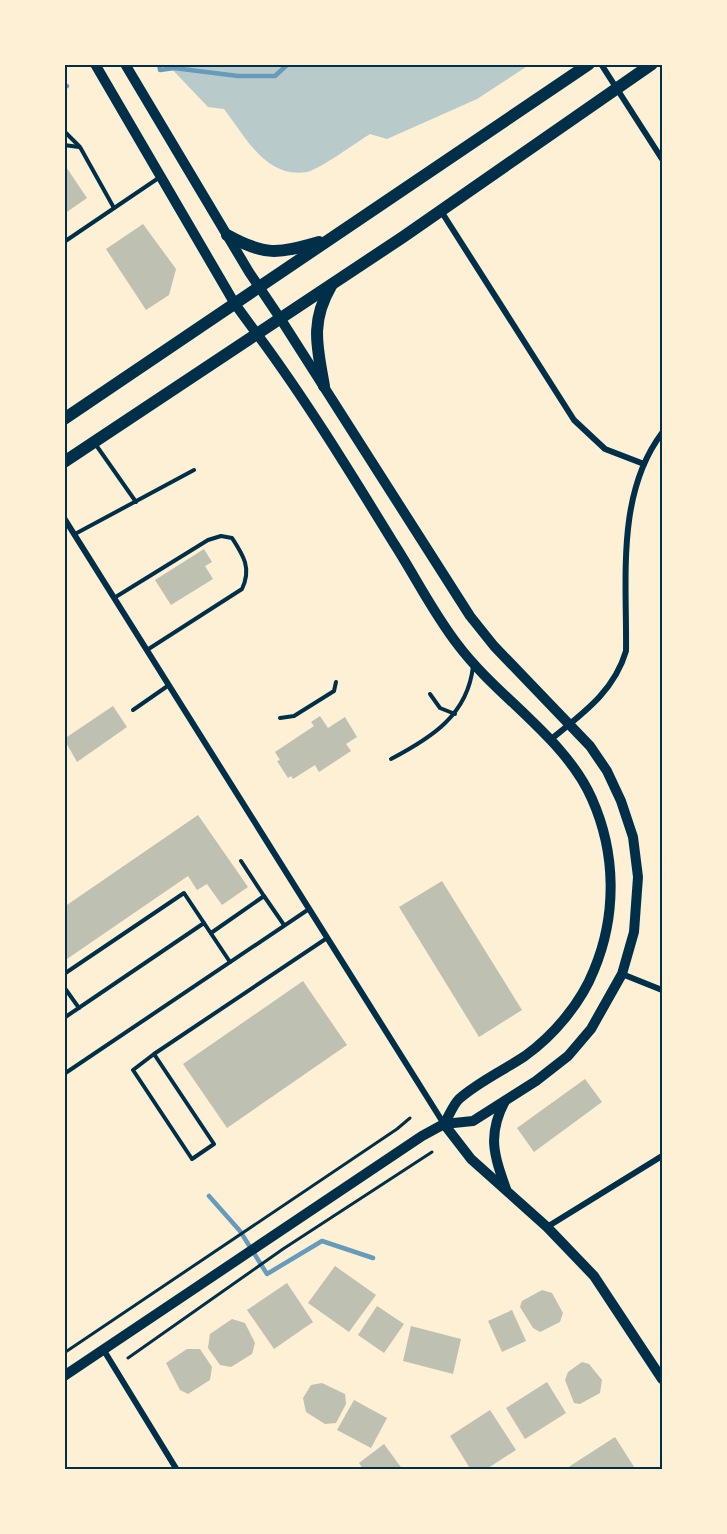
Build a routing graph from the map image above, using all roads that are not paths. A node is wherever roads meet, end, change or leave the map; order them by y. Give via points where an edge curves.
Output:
1 (95, 64) edge
2 (125, 64) edge
3 (589, 64) edge
4 (601, 64) edge
5 (652, 64) edge
6 (616, 89) junction
7 (64, 131) edge
8 (64, 145) edge
9 (80, 147) junction
10 (663, 159) edge
11 (161, 177) junction
12 (114, 208) junction
13 (441, 210) junction
14 (227, 235) junction
15 (329, 239) junction
16 (64, 242) edge
17 (332, 284) junction
18 (259, 288) junction
19 (235, 304) junction
20 (280, 318) junction
21 (257, 334) junction
22 (324, 386) junction
23 (64, 419) edge
24 (663, 433) edge
25 (94, 442) junction
26 (64, 462) edge
27 (644, 464) junction
28 (194, 470) dead end
29 (136, 502) junction
30 (64, 518) edge
31 (75, 534) junction
32 (114, 598) junction
33 (147, 650) junction
34 (473, 662) junction
35 (336, 682) dead end
36 (169, 685) junction
37 (430, 694) dead end
38 (133, 710) dead end
39 (454, 714) junction
40 (279, 718) dead end
41 (571, 723) junction
42 (550, 740) junction
43 (391, 759) dead end
44 (241, 861) dead end
45 (264, 896) junction
46 (309, 909) junction
47 (204, 923) junction
48 (284, 925) junction
49 (211, 933) junction
50 (327, 938) junction
51 (230, 962) junction
52 (64, 974) edge
53 (622, 974) junction
54 (64, 987) edge
55 (663, 990) edge
56 (79, 1008) junction
57 (64, 1018) edge
58 (154, 1054) junction
59 (64, 1074) edge
60 (505, 1101) junction
61 (444, 1124) junction
62 (663, 1156) edge
63 (506, 1190) junction
64 (547, 1227) junction
65 (103, 1348) junction
66 (64, 1376) edge
67 (663, 1379) edge
68 (177, 1470) edge

1 - 11 street
2 - 14 street
3 - 15 main road
4 - 6 street
5 - 6 main road
6 - 10 street
6 - 13 main road
7 - 9 lane
8 - 9 lane
9 - 12 lane
11 - 12 lane
11 - 19 street
12 - 16 lane
13 - 17 main road
13 - 27 street via 574,420 605,449
14 - 15 main road via 263,252 295,249
14 - 18 street
15 - 18 main road
17 - 20 main road
17 - 22 main road via 323,299 316,326
18 - 19 main road
18 - 20 street
19 - 21 street
19 - 23 main road
20 - 21 main road
20 - 22 street
21 - 25 main road
21 - 34 street via 395,543 430,604
22 - 41 street via 470,616 518,672
24 - 27 street
25 - 26 main road
25 - 29 lane
27 - 41 street via 633,494 629,527 626,651 621,669 610,688
28 - 29 lane
29 - 31 lane
30 - 31 street
31 - 32 street
32 - 33 street
32 - 33 lane via 208,540 232,538 247,562 242,589
33 - 36 street
34 - 39 lane via 464,701
34 - 42 street
35 - 40 lane via 334,691 294,716
36 - 38 lane
36 - 46 street
37 - 39 lane via 440,708
39 - 43 lane via 430,738
41 - 42 street
41 - 53 street via 607,771 633,837 638,877 637,918
42 - 61 street via 591,797 604,831 611,892 608,927 594,971 565,1018 527,1054 458,1100
44 - 45 lane
45 - 48 lane
45 - 49 lane
46 - 48 lane
46 - 50 street
47 - 49 lane
47 - 52 lane via 184,893
47 - 56 lane
48 - 51 lane
49 - 51 lane
50 - 58 lane
50 - 61 street
51 - 59 lane
53 - 55 street
53 - 60 street via 580,1042 536,1081
54 - 56 lane
56 - 57 lane
58 - 58 lane via 133,1070 192,1159 214,1144
60 - 61 street via 473,1121
60 - 63 street via 492,1133 495,1159
61 - 63 street via 471,1159
61 - 65 street
62 - 64 street
63 - 64 street
64 - 67 street via 594,1276
65 - 66 street
65 - 68 street

